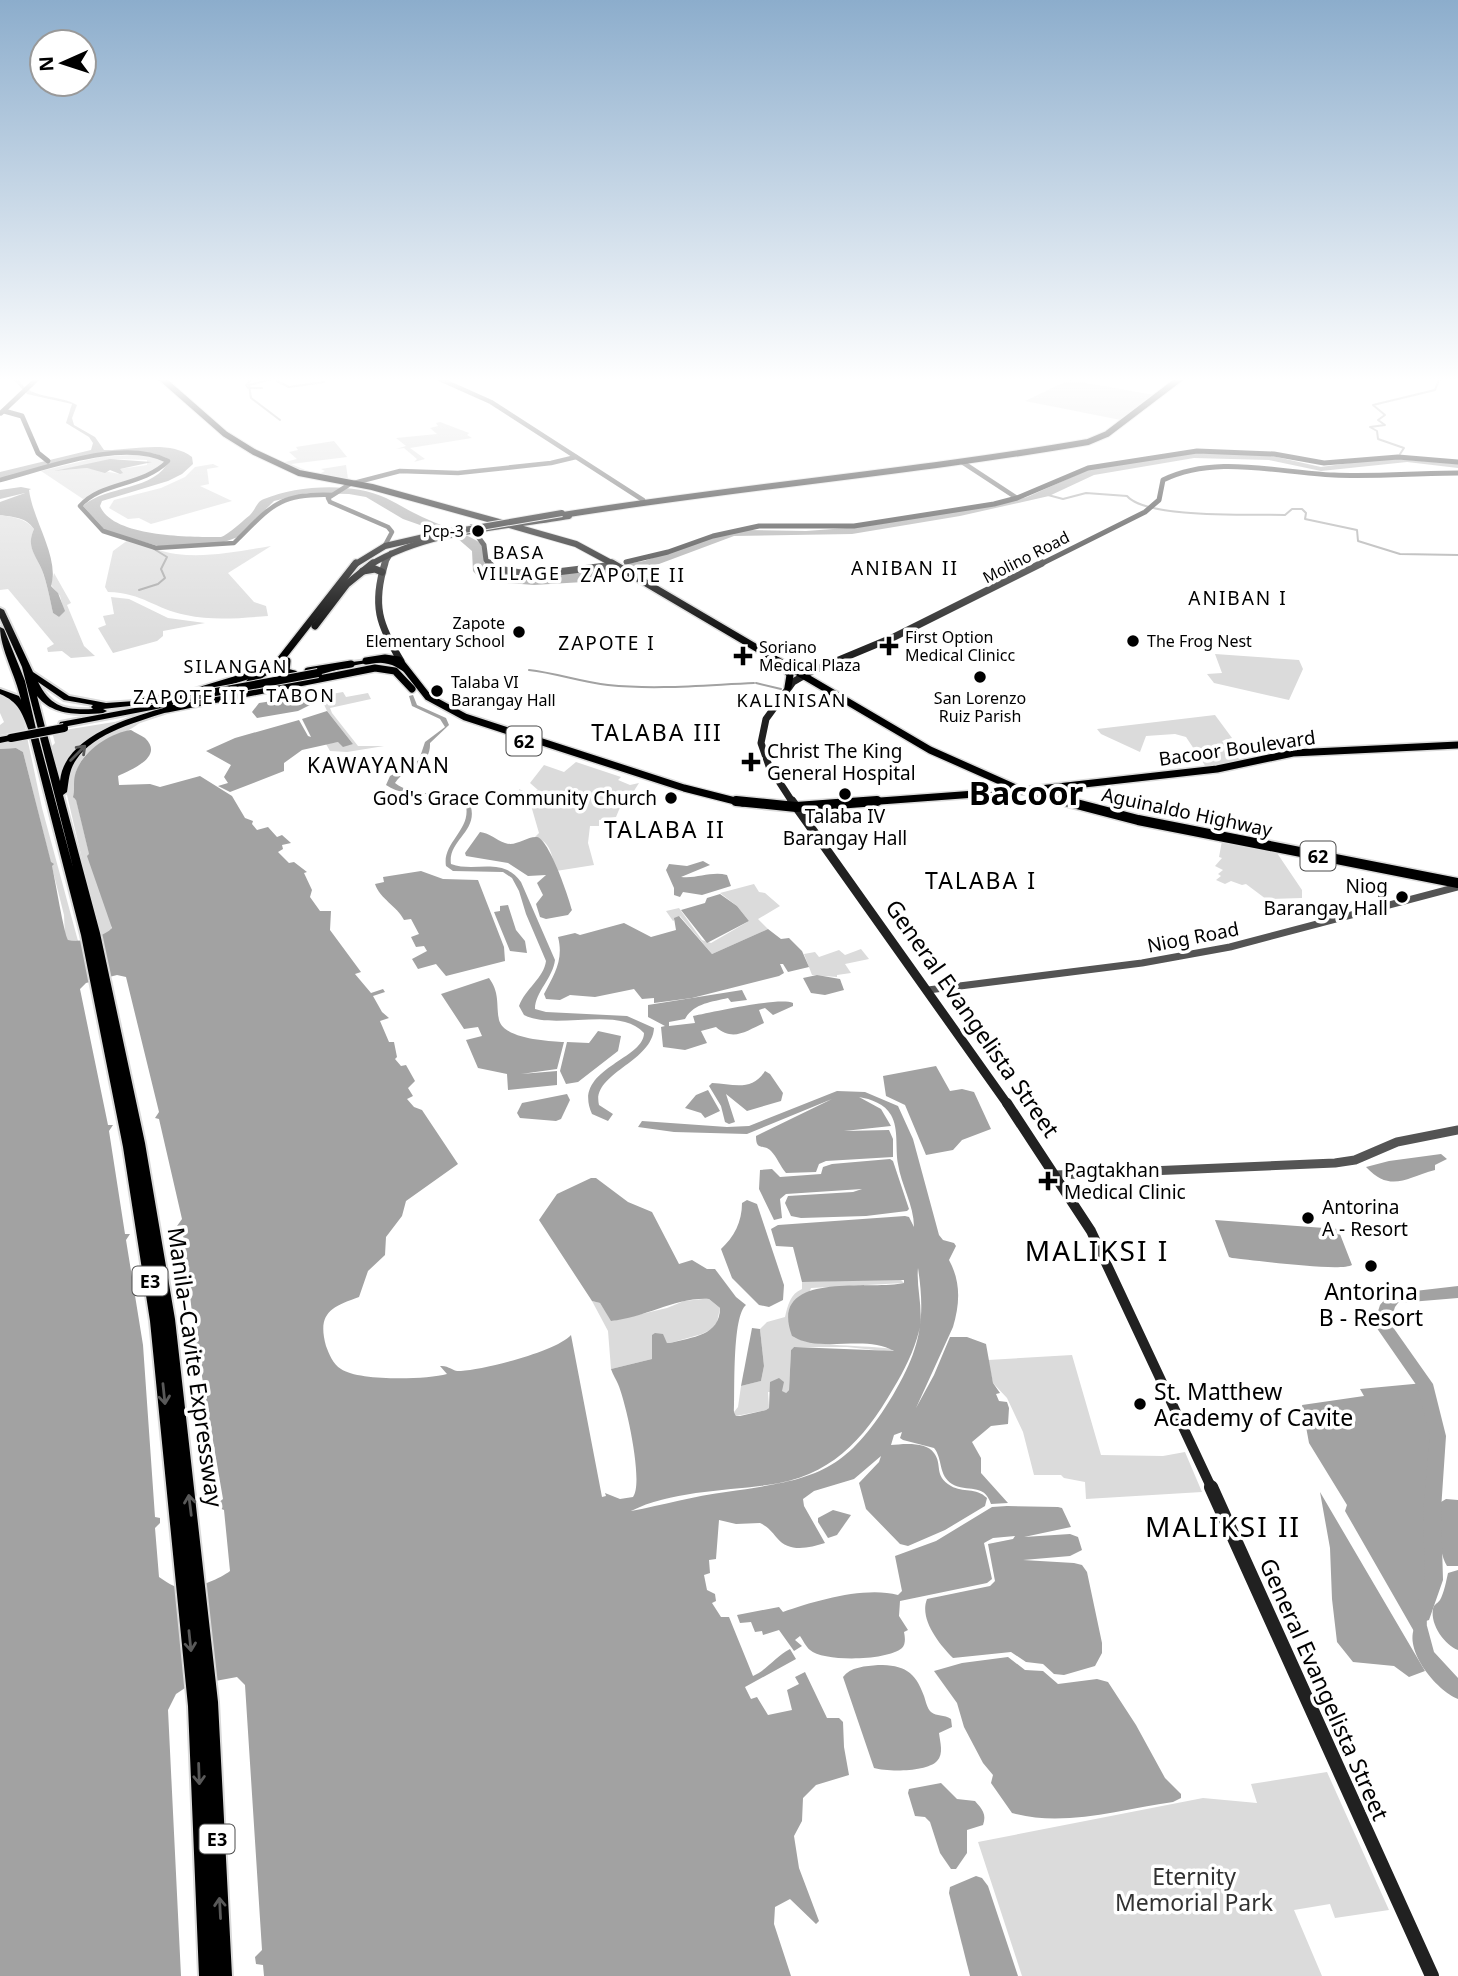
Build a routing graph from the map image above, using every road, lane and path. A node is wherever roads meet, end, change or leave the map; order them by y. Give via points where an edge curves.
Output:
1 (44, 469) edge
2 (160, 469) edge
3 (291, 469) edge
4 (493, 469) edge
5 (595, 469) edge
6 (903, 469) edge
7 (973, 469) edge
8 (1085, 469) edge
9 (1197, 469) edge
10 (1250, 469) edge
11 (1458, 473) edge
12 (0, 480) edge
13 (353, 483) junction
14 (334, 494) junction
15 (1017, 498) junction
16 (640, 501) junction
17 (448, 508) junction
18 (501, 525) junction
19 (521, 525) junction
20 (476, 528) junction
21 (391, 538) junction
22 (402, 541) junction
23 (577, 546) junction
24 (384, 547) junction
25 (393, 552) junction
26 (627, 562) dead end
27 (604, 566) dead end
28 (382, 572) junction
29 (353, 573) junction
30 (0, 610) edge
31 (0, 629) edge
32 (393, 647) junction
33 (286, 658) junction
34 (380, 659) junction
35 (401, 662) junction
36 (781, 662) junction
37 (28, 670) junction
38 (407, 671) junction
39 (803, 676) junction
40 (292, 677) junction
41 (263, 680) junction
42 (250, 682) junction
43 (788, 687) junction
44 (38, 688) junction
45 (0, 691) edge
46 (191, 693) junction
47 (227, 697) junction
48 (142, 702) joint
49 (169, 704) junction
50 (119, 706) junction
51 (30, 718) junction
52 (64, 726) junction
53 (38, 731) junction
54 (5, 737) edge
55 (1458, 745) edge
56 (1458, 751) edge
57 (1175, 777) junction
58 (990, 778) junction
59 (1022, 791) junction
60 (986, 793) junction
61 (1033, 794) junction
62 (788, 796) junction
63 (779, 807) junction
64 (797, 809) junction
65 (65, 816) junction
66 (1458, 885) edge
67 (90, 934) junction
68 (928, 990) junction
69 (1458, 1130) edge
70 (1056, 1175) junction
71 (203, 1704) junction
72 (208, 1976) edge
73 (223, 1976) edge
74 (1432, 1976) edge

1 - 12 street
2 - 14 street via 153,476 85,499 80,506 103,531 157,548 234,543 276,502
3 - 13 main road, 62
4 - 13 street via 407,470
5 - 16 street
6 - 16 main road
7 - 15 street
8 - 15 main road
9 - 39 main road, Molino Road via 1164,478 1159,500 1152,508 909,631
10 - 11 main road, Molino Road via 1338,475
13 - 14 street
13 - 17 main road, 62
14 - 21 street via 329,501 387,525
15 - 26 main road via 868,525 758,526
16 - 19 main road
16 - 19 main road via 626,500
16 - 29 main road, bridge via 423,540 390,550
17 - 18 main road, 62
17 - 20 main road, 62
18 - 19 main road
18 - 20 main road
18 - 20 main road, 62
18 - 23 main road, 62
19 - 23 main road, 62
20 - 22 main road, bridge
20 - 25 main road, bridge
20 - 27 main road via 489,566 499,570 537,575
21 - 22 street
21 - 24 street
22 - 24 main road
23 - 36 main road, Aguinaldo Highway / 62
24 - 29 main road via 360,559
25 - 28 main road
25 - 29 main road
28 - 29 main road
28 - 32 main road via 376,606
29 - 33 main road
30 - 37 highway, Manila–Cavite Expressway / E3
31 - 51 highway, Manila–Cavite Expressway / E3 via 19,673
32 - 34 main road via 392,653
32 - 35 main road
33 - 40 main road via 286,671
33 - 41 main road
33 - 42 main road
33 - 46 main road via 246,677
34 - 35 main road, 62
34 - 40 main road, 62
35 - 38 main road, 62
36 - 39 main road, Aguinaldo Highway / 62
36 - 43 main road via 790,675
37 - 44 highway
37 - 50 highway via 73,700
37 - 53 highway, Manila–Cavite Expressway / E3
38 - 49 highway, bridge via 382,661
38 - 63 main road, 62 via 430,699 478,722 716,798
39 - 43 main road, General Evangelista Street
39 - 58 main road, Aguinaldo Highway / 62 via 930,750
40 - 41 main road, 62
40 - 47 main road, 62
40 - 64 main road, 62 via 391,669 425,702 470,724 711,802 764,810
41 - 42 main road, 62
41 - 47 main road
42 - 46 main road, 62
42 - 52 highway via 218,694
43 - 62 main road, General Evangelista Street via 767,719 760,747
44 - 49 highway via 48,703 76,711
44 - 50 highway via 65,704
45 - 51 highway via 16,698
46 - 48 main road, 62
47 - 49 main road, 62
48 - 50 highway
49 - 52 highway
65 -> 49 highway via 63,776 76,754 114,728
51 - 53 highway, Manila–Cavite Expressway / E3
52 - 54 highway, bridge
53 - 65 highway, Manila–Cavite Expressway / E3
53 - 67 highway, Manila–Cavite Expressway / E3
55 - 57 main road, Bacoor Boulevard via 1293,753
56 - 57 main road, Bacoor Boulevard via 1304,758
57 - 59 main road, Bacoor Boulevard
57 - 61 main road, Bacoor Boulevard
58 - 59 main road, Aguinaldo Highway / 62
58 - 60 main road via 996,789
59 - 60 main road, 62
59 - 61 main road, Aguinaldo Highway / 62
60 - 64 main road, 62
61 - 64 main road, 62
61 - 66 main road, Aguinaldo Highway / 62
62 - 63 main road
62 - 64 main road, General Evangelista Street
63 - 64 main road, 62
64 - 68 main road, General Evangelista Street
65 - 67 highway, Manila–Cavite Expressway / E3
66 - 68 street, Niog Road via 1230,947
67 - 71 highway, Manila–Cavite Expressway / E3 via 156,1321 191,1575
68 - 70 main road, General Evangelista Street
69 - 70 street via 1397,1142 1335,1163
70 - 74 main road, General Evangelista Street via 1091,1231 1175,1407
71 -> 72 highway, Manila–Cavite Expressway / E3
73 -> 71 highway, Manila–Cavite Expressway / E3

